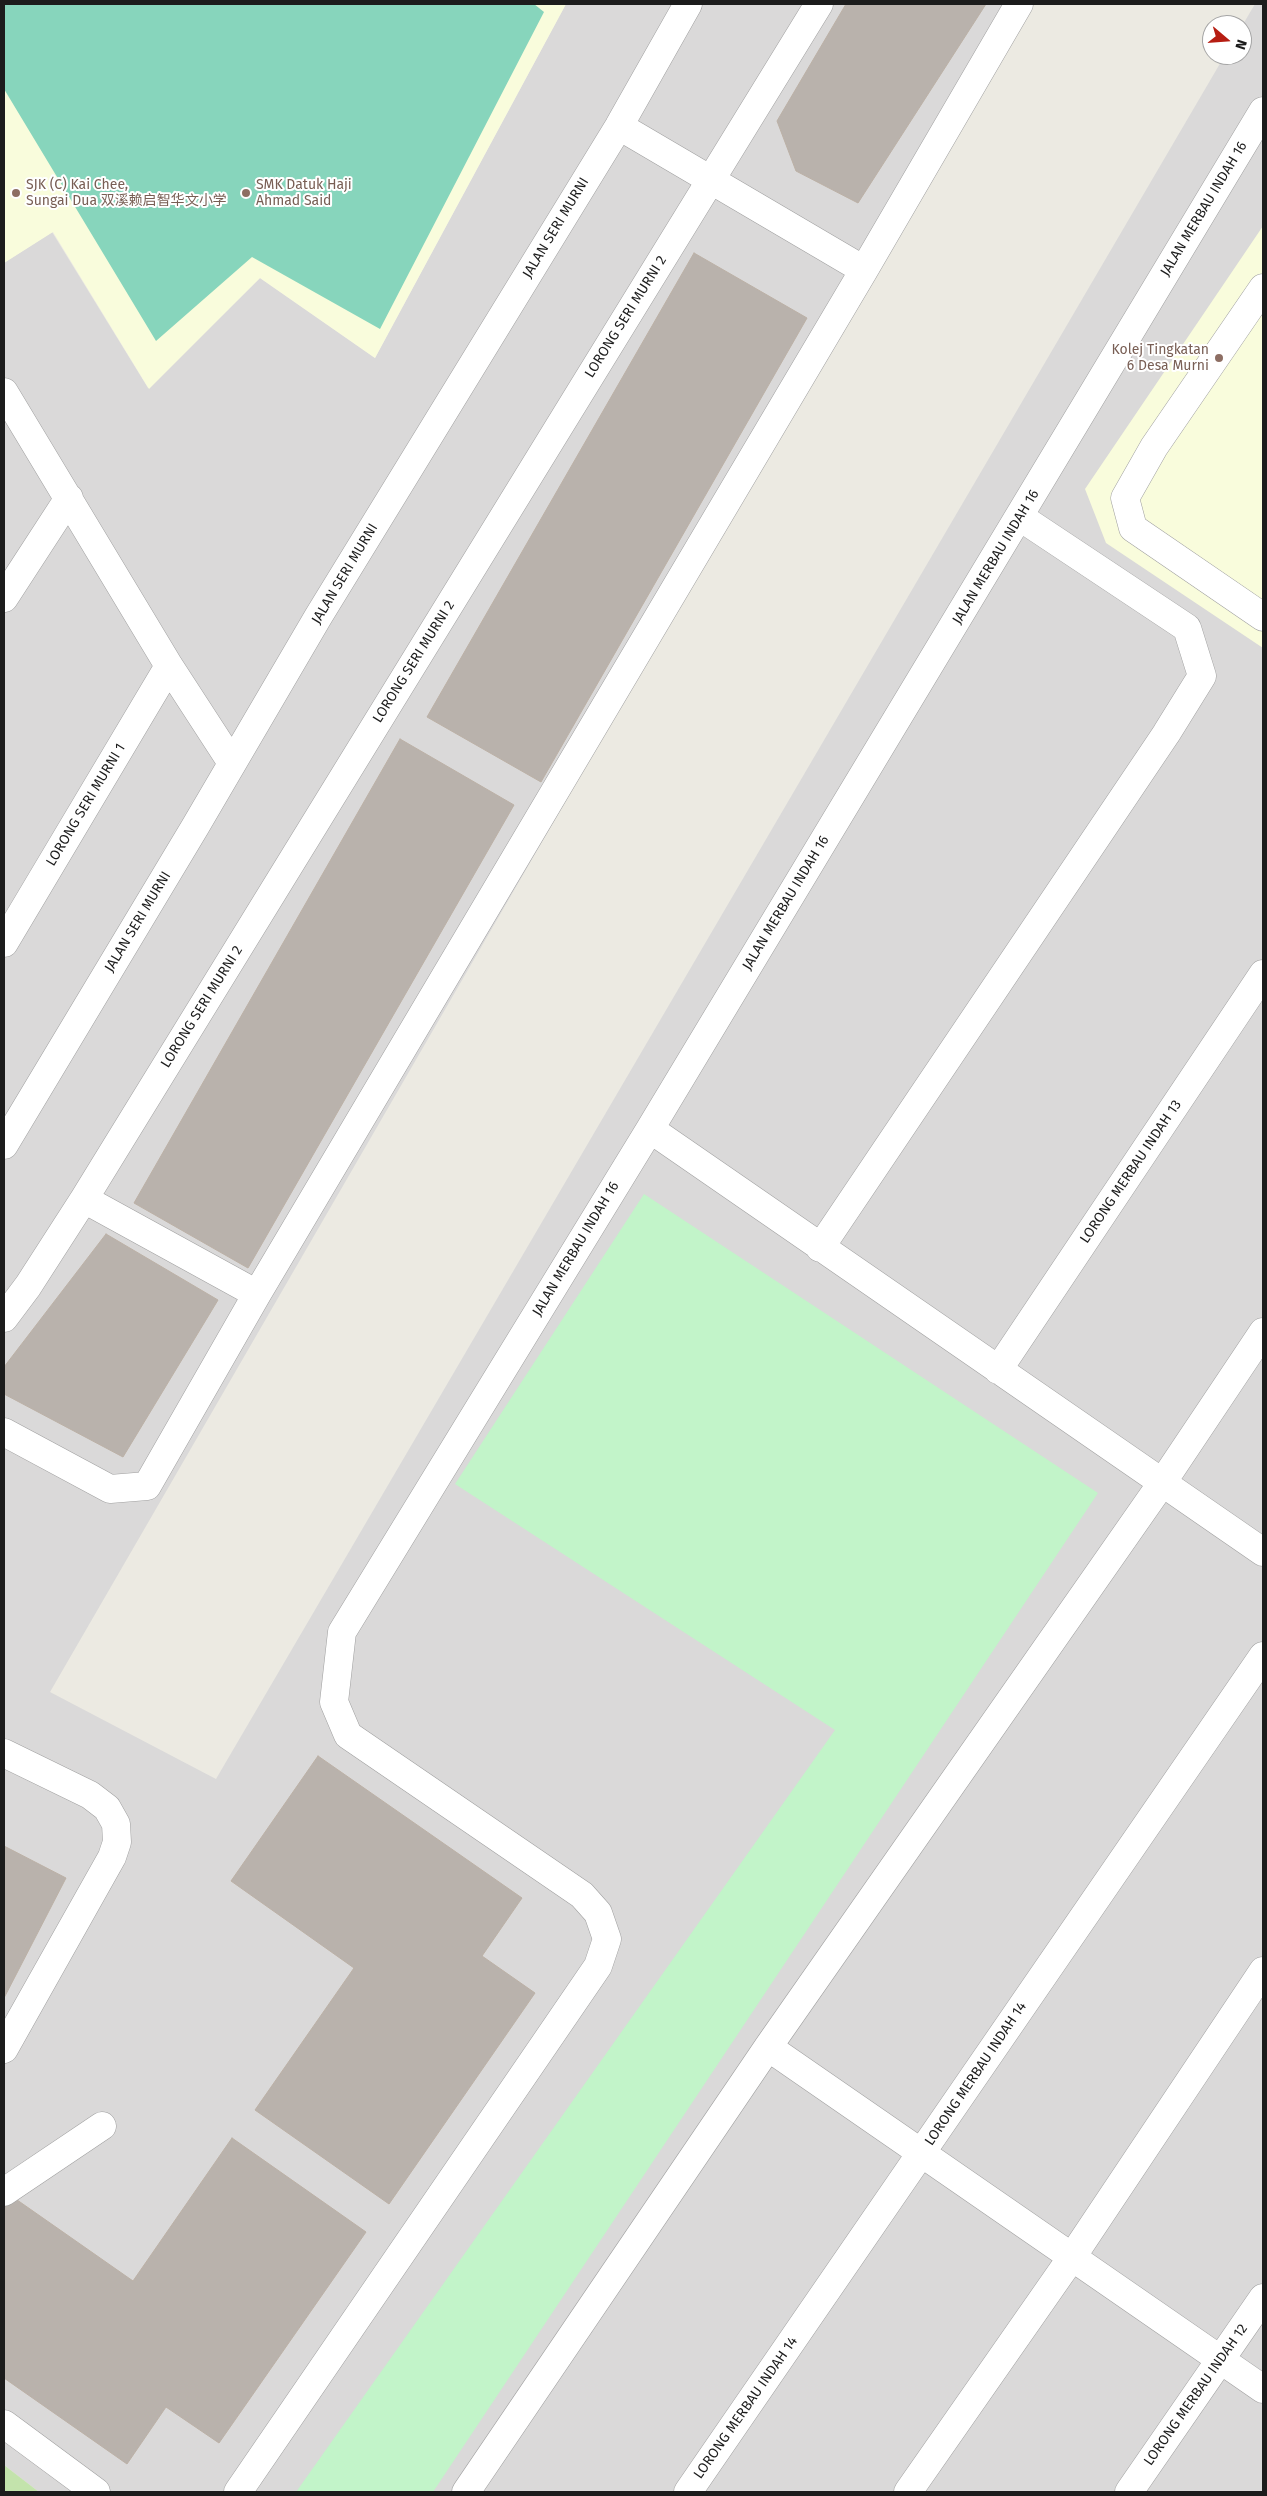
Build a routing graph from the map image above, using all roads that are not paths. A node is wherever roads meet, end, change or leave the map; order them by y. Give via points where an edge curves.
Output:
1 (688, 4) edge
2 (819, 4) edge
3 (1019, 4) edge
4 (1263, 111) edge
5 (619, 126) junction
6 (710, 180) junction
7 (864, 270) junction
8 (1263, 288) edge
9 (4, 392) edge
10 (69, 498) junction
11 (1020, 517) junction
12 (4, 598) edge
13 (1263, 616) edge
14 (169, 666) junction
15 (232, 763) junction
16 (4, 943) edge
17 (1263, 974) edge
18 (650, 1129) junction
19 (4, 1145) edge
20 (84, 1199) junction
21 (820, 1248) junction
22 (257, 1294) junction
23 (4, 1318) edge
24 (1263, 1332) edge
25 (998, 1370) junction
26 (4, 1432) edge
27 (1162, 1483) junction
28 (1263, 1552) edge
29 (1263, 1656) edge
30 (4, 1753) edge
31 (1263, 1970) edge
32 (768, 2047) junction
33 (4, 2049) edge
34 (102, 2126) dead end
35 (922, 2154) junction
36 (4, 2192) edge
37 (1072, 2257) junction
38 (1263, 2298) edge
39 (1221, 2360) junction
40 (1263, 2389) edge
41 (4, 2424) edge
42 (96, 2492) edge
43 (238, 2492) edge
44 (466, 2492) edge
45 (688, 2492) edge
46 (908, 2492) edge
47 (1129, 2492) edge

1 - 5 street, JALAN SERI MURNI
2 - 6 street, LORONG SERI MURNI 2
3 - 7 street
4 - 11 street, JALAN MERBAU INDAH 16
5 - 6 street
5 - 15 street, JALAN SERI MURNI via 318,616
6 - 7 street
6 - 20 street, LORONG SERI MURNI 2
7 - 22 street
8 - 13 street via 1154,447 1125,498 1132,528
9 - 10 street
10 - 12 street
10 - 14 street
11 - 18 street, JALAN MERBAU INDAH 16
11 - 21 street via 1187,628 1202,676
14 - 15 street
14 - 16 street, LORONG SERI MURNI 1
15 - 19 street, JALAN SERI MURNI
17 - 25 street, LORONG MERBAU INDAH 13
18 - 21 street
18 - 43 street, JALAN MERBAU INDAH 16 via 342,1632 334,1702 348,1735 582,1895 598,1913 607,1939 598,1966
20 - 22 street
20 - 23 street, LORONG SERI MURNI 2
21 - 25 street
22 - 26 street via 147,1486 110,1489
24 - 27 street
25 - 27 street
27 - 28 street
27 - 32 street
29 - 35 street, LORONG MERBAU INDAH 14
30 - 33 street via 90,1795 107,1808 116,1824 117,1842 112,1858
31 - 37 street
32 - 35 street
32 - 44 street
34 - 36 street
35 - 37 street
35 - 45 street, LORONG MERBAU INDAH 14
37 - 39 street
37 - 46 street
38 - 39 street, LORONG MERBAU INDAH 12
39 - 40 street
39 - 47 street, LORONG MERBAU INDAH 12
41 - 42 street

